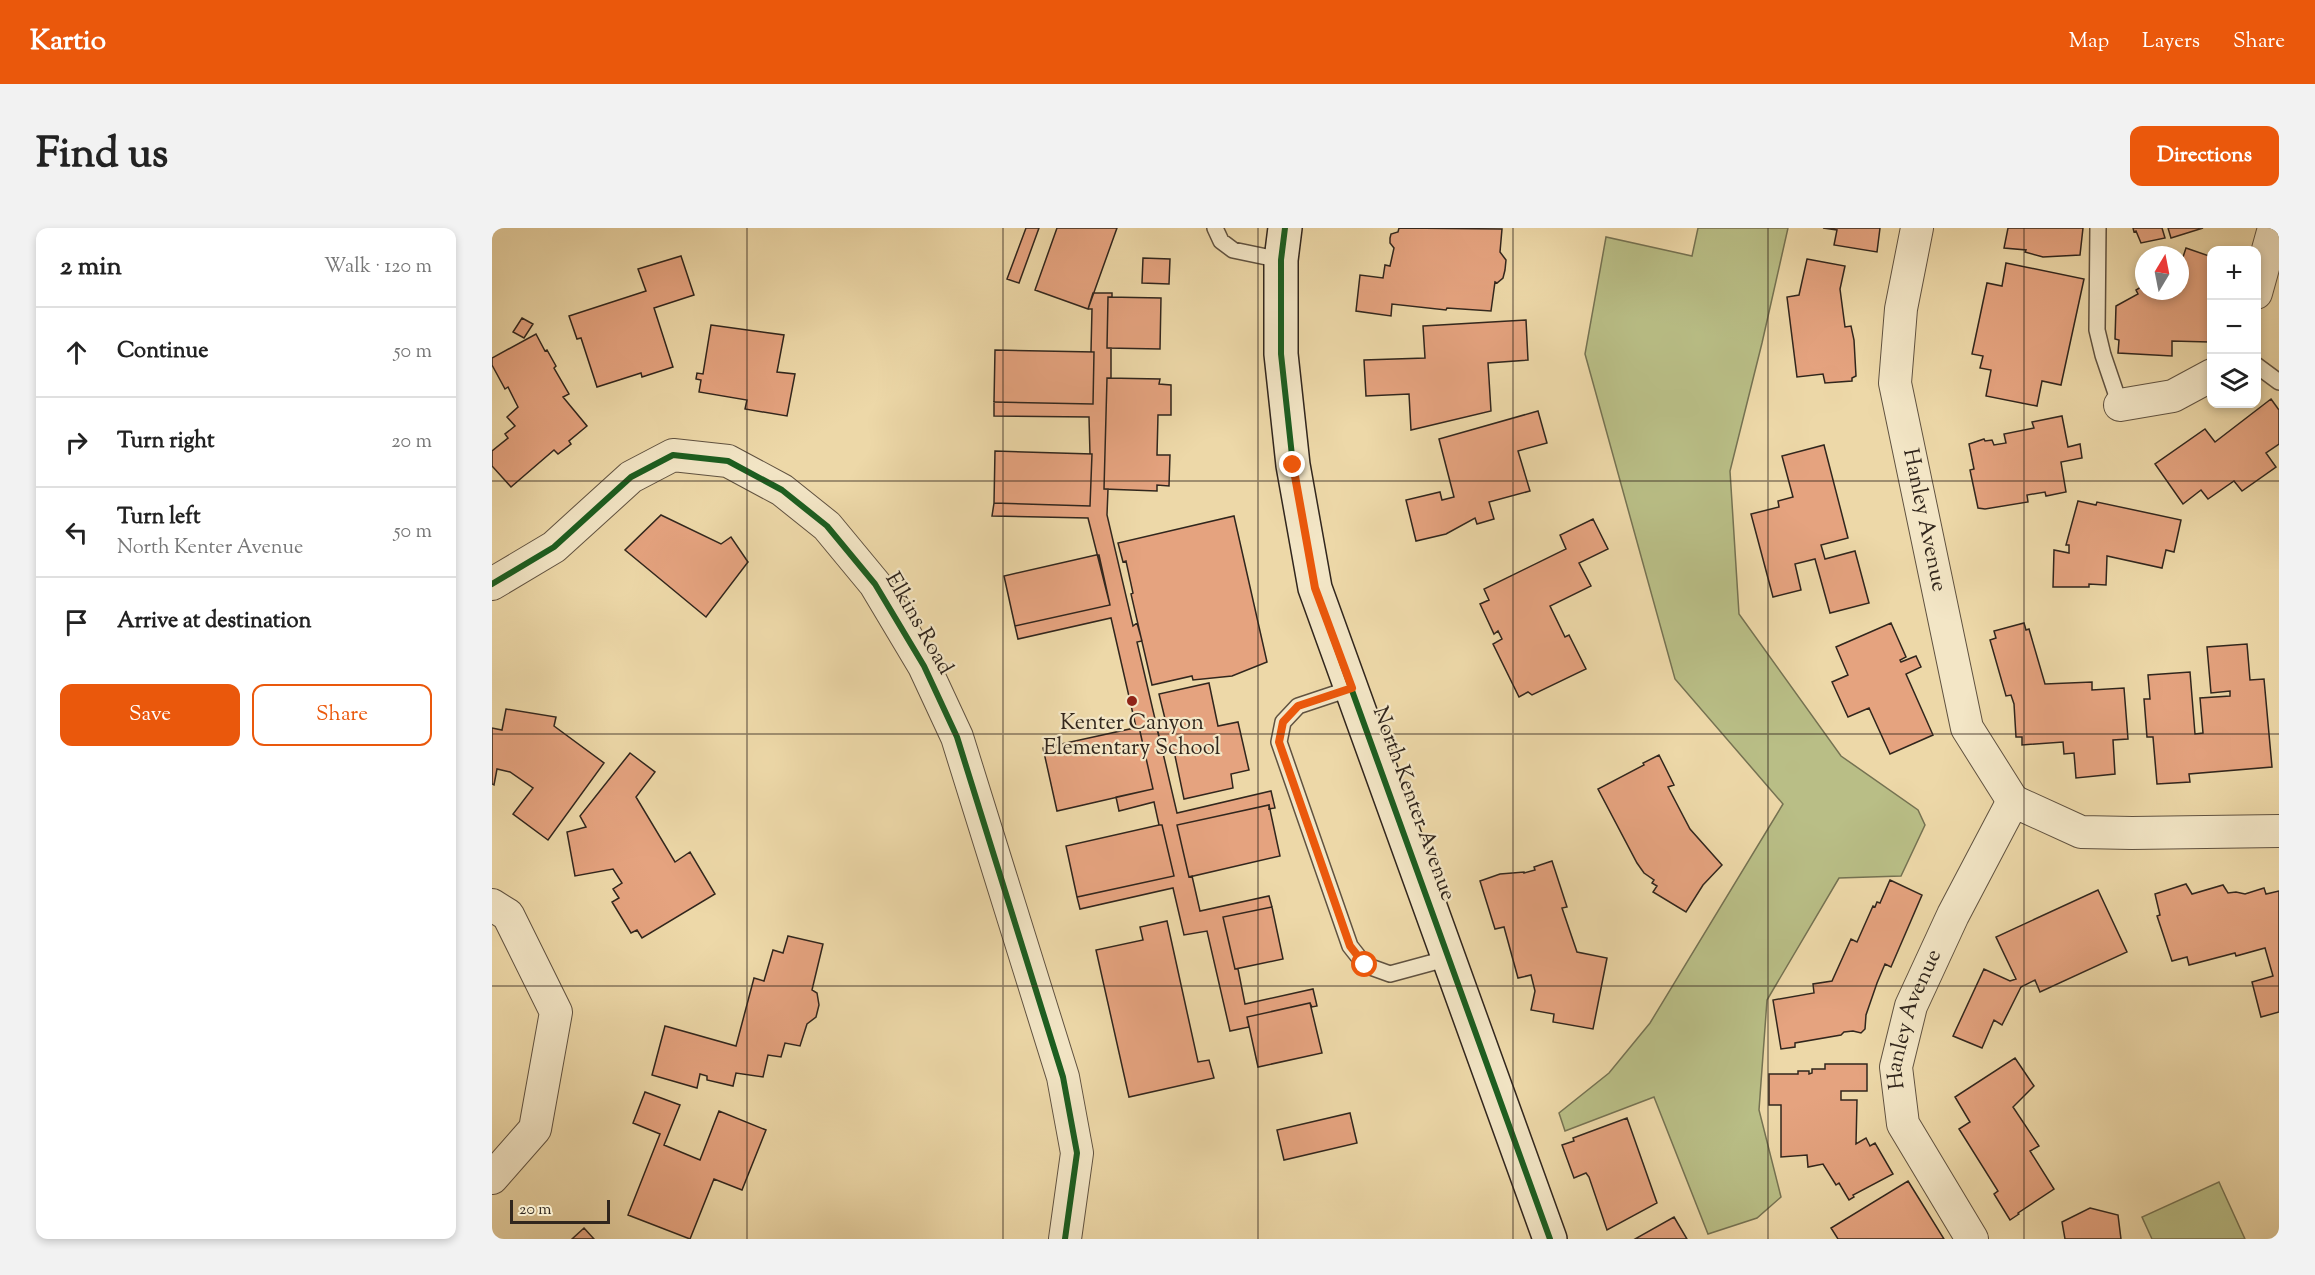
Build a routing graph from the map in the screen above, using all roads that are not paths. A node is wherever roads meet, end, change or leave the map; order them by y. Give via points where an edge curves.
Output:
1 (1215, 228) edge
2 (1285, 228) edge
3 (1917, 228) edge
4 (2098, 228) edge
5 (2274, 228) edge
6 (1281, 260) junction
7 (2261, 275) edge
8 (2261, 369) edge
9 (2207, 377) edge
10 (2279, 382) edge
11 (2120, 405) joint
12 (492, 584) edge
13 (1352, 688) junction
14 (2013, 801) junction
15 (2279, 831) edge
16 (492, 905) edge
17 (1449, 958) junction
18 (492, 1178) edge
19 (1065, 1239) edge
20 (1550, 1239) edge
21 (1972, 1239) edge

1 - 6 lane via 1221,241 1233,249
2 - 6 street, North Kenter Avenue
3 - 14 street, Hanley Avenue via 1900,309 1895,383 1967,728
4 - 11 lane via 2097,330
5 - 7 street
6 - 13 street, North Kenter Avenue via 1281,354 1293,465 1315,588
8 - 10 lane
9 - 11 street via 2173,396
12 - 19 street, Elkins Road via 554,547 632,477 673,455 728,461 782,490 827,526 875,584 924,666 957,737 1063,1077 1077,1153
13 - 17 street, North Kenter Avenue
13 - 17 lane via 1298,706 1283,722 1279,742 1350,946 1365,965 1390,974
14 - 15 street via 2081,832
14 - 21 street, Hanley Avenue via 1916,996 1896,1067 1903,1124
16 - 18 street via 508,915 556,1012 535,1130
17 - 20 street, North Kenter Avenue

